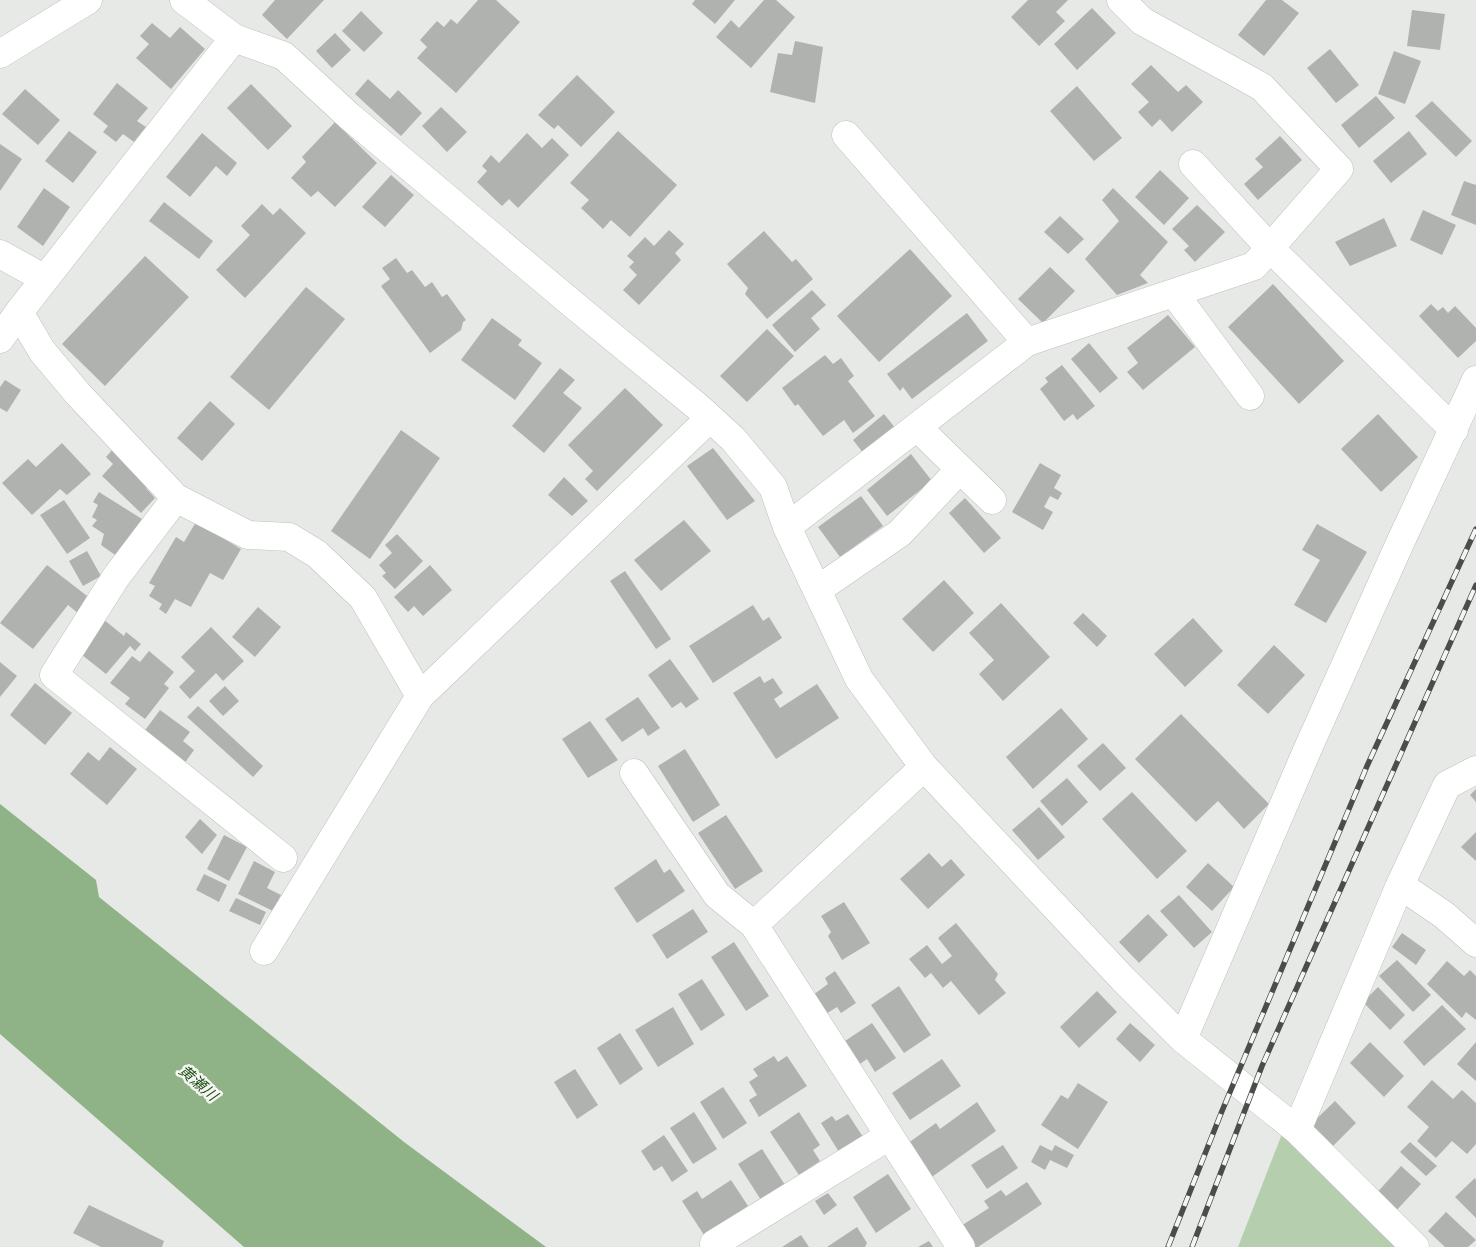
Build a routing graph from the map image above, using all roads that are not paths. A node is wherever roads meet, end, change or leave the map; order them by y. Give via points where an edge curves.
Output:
1 (88, 0) edge
2 (184, 0) edge
3 (1121, 0) edge
4 (234, 38) junction
5 (0, 54) edge
6 (846, 135) dead end
7 (1193, 164) dead end
8 (1270, 248) junction
9 (0, 254) edge
10 (45, 279) junction
11 (1174, 293) junction
12 (19, 312) junction
13 (0, 339) edge
14 (1027, 342) junction
15 (1476, 380) edge
16 (1250, 396) dead end
17 (710, 418) junction
18 (918, 427) junction
19 (1454, 430) junction
20 (960, 468) junction
21 (176, 498) junction
22 (992, 500) dead end
23 (787, 527) junction
24 (817, 590) junction
25 (420, 696) junction
26 (924, 767) junction
27 (1476, 770) edge
28 (634, 773) dead end
29 (283, 858) dead end
30 (1400, 885) junction
31 (754, 924) junction
32 (1476, 943) edge
33 (264, 951) dead end
34 (1183, 1039) junction
35 (1297, 1130) junction
36 (889, 1136) junction
37 (714, 1244) dead end
38 (960, 1247) edge
39 (1415, 1247) edge

1 - 5 main road
2 - 4 main road
3 - 8 main road via 1142,21 1262,87 1339,169
4 - 10 main road
4 - 17 main road via 284,56 348,116
6 - 14 main road
7 - 8 main road
8 - 11 main road via 1254,266
8 - 19 main road
9 - 10 main road
10 - 12 main road
11 - 14 main road
11 - 16 main road
12 - 13 main road
12 - 21 main road via 42,351 78,394
14 - 18 main road
15 - 19 main road
17 - 23 main road via 733,439 773,487
17 - 25 main road
18 - 20 main road
18 - 23 main road
19 - 34 main road via 1313,737
20 - 22 main road
20 - 24 main road via 900,533
21 - 25 main road via 248,535 289,537 317,554 363,598
21 - 29 main road via 116,578 54,675
23 - 24 main road
24 - 26 main road via 859,679
25 - 33 main road
26 - 31 main road
26 - 34 main road via 1122,979
27 - 30 main road via 1447,785
28 - 31 main road via 717,895
30 - 32 main road via 1444,915
30 - 35 main road
31 - 36 main road
34 - 35 main road
35 - 39 main road
36 - 37 main road
36 - 38 main road

